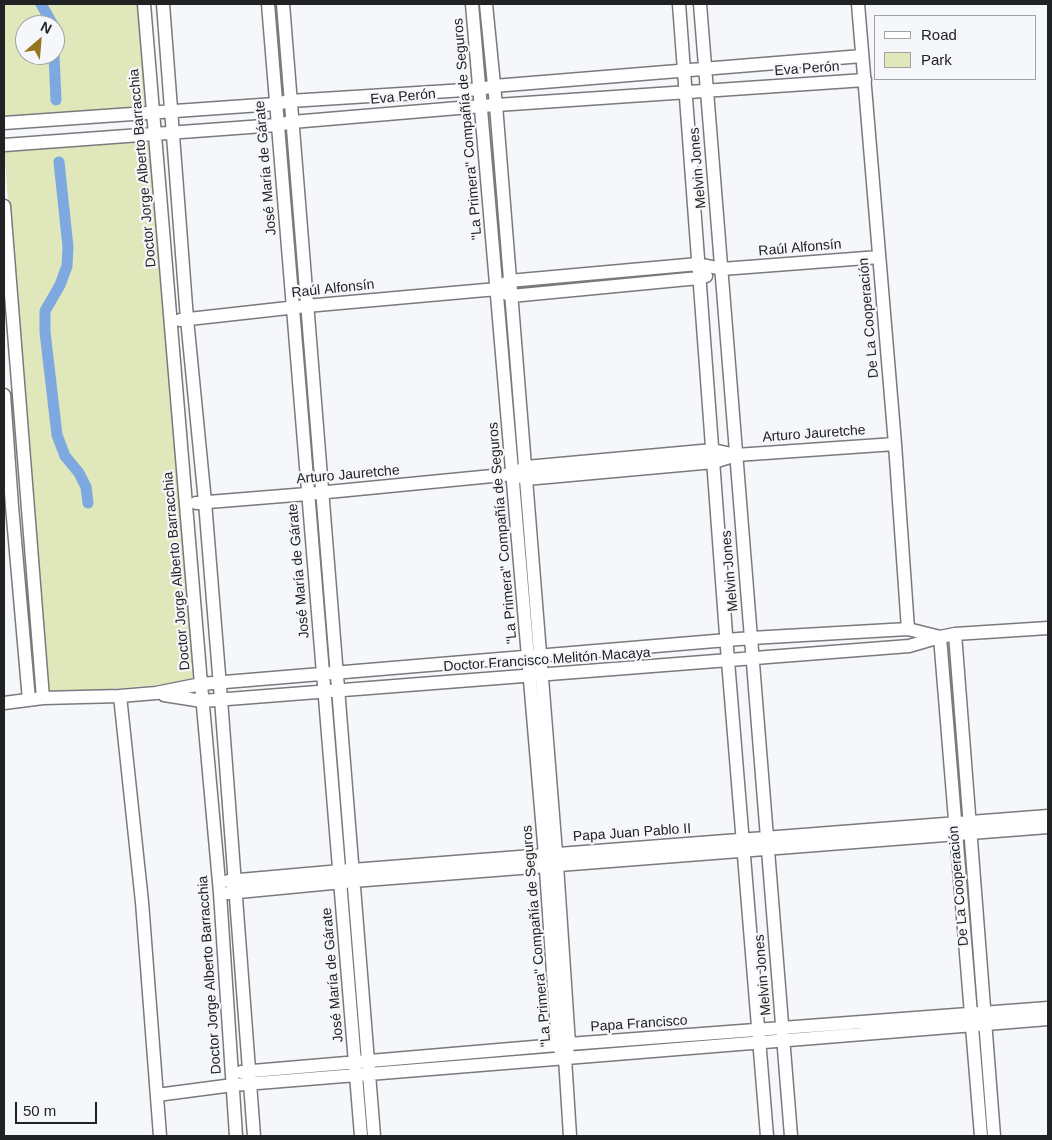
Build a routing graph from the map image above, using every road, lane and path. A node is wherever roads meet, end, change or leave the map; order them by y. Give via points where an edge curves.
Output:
1 (144, 4) edge
2 (163, 4) edge
3 (268, 4) edge
4 (283, 4) edge
5 (472, 4) edge
6 (486, 4) edge
7 (679, 4) edge
8 (700, 4) edge
9 (858, 4) edge
10 (862, 56) junction
11 (705, 69) junction
12 (684, 70) junction
13 (865, 80) junction
14 (494, 86) junction
15 (481, 89) junction
16 (707, 91) junction
17 (686, 93) junction
18 (290, 102) junction
19 (276, 104) junction
20 (496, 105) junction
21 (482, 106) junction
22 (171, 112) junction
23 (152, 113) junction
24 (292, 122) junction
25 (4, 123) edge
26 (277, 125) junction
27 (173, 134) junction
28 (154, 135) junction
29 (4, 145) edge
30 (4, 206) edge
31 (879, 257) junction
32 (698, 264) junction
33 (722, 269) junction
34 (699, 278) junction
35 (509, 281) junction
36 (497, 289) junction
37 (511, 296) junction
38 (306, 306) junction
39 (292, 308) junction
40 (187, 319) junction
41 (8, 320) edge
42 (171, 321) junction
43 (9, 334) edge
44 (4, 395) edge
45 (895, 444) junction
46 (736, 455) junction
47 (713, 456) junction
48 (526, 473) junction
49 (513, 474) junction
50 (322, 492) junction
51 (307, 494) junction
52 (205, 502) junction
53 (26, 504) junction
54 (186, 504) junction
55 (8, 506) edge
56 (28, 518) junction
57 (8, 520) edge
58 (1048, 628) edge
59 (908, 629) junction
60 (955, 634) junction
61 (940, 637) junction
62 (751, 638) junction
63 (726, 640) junction
64 (534, 656) junction
65 (752, 660) junction
66 (728, 661) junction
67 (336, 672) junction
68 (322, 673) junction
69 (536, 675) junction
70 (220, 682) junction
71 (201, 684) junction
72 (338, 690) junction
73 (324, 691) junction
74 (156, 694) junction
75 (120, 696) junction
76 (43, 698) junction
77 (221, 699) junction
78 (29, 700) junction
79 (202, 701) junction
80 (4, 703) edge
81 (1048, 816) edge
82 (1048, 827) edge
83 (962, 828) junction
84 (768, 843) junction
85 (743, 845) junction
86 (551, 860) junction
87 (346, 876) junction
88 (236, 886) junction
89 (220, 888) junction
90 (1048, 1008) edge
91 (985, 1018) junction
92 (971, 1019) junction
93 (1048, 1019) edge
94 (783, 1034) junction
95 (759, 1036) junction
96 (564, 1045) junction
97 (565, 1058) junction
98 (362, 1068) junction
99 (249, 1077) junction
100 (232, 1078) junction
101 (157, 1095) junction
102 (160, 1136) edge
103 (236, 1136) edge
104 (254, 1136) edge
105 (361, 1136) edge
106 (374, 1136) edge
107 (570, 1136) edge
108 (767, 1136) edge
109 (791, 1136) edge
110 (981, 1136) edge
111 (994, 1136) edge

1 - 23 street, Doctor Jorge Alberto Barracchia
2 - 22 street
3 - 19 street, José María de Gárate
4 - 18 street, José María de Gárate
5 - 15 street, "La Primera" Compañía de Seguros
6 - 14 street, "La Primera" Compañía de Seguros
7 - 12 street, Melvin Jones
8 - 11 street, Melvin Jones
9 - 10 street, De La Cooperación
10 - 11 street, Eva Perón
10 - 13 street, De La Cooperación
11 - 12 street, Eva Perón
11 - 16 street, Melvin Jones
12 - 14 street, Eva Perón
12 - 17 street, Melvin Jones
13 - 16 street, Eva Perón
13 - 31 street, De La Cooperación
14 - 15 street, Eva Perón
14 - 20 street, "La Primera" Compañía de Seguros
15 - 18 street, Eva Perón
15 - 21 street, "La Primera" Compañía de Seguros
16 - 17 street, Eva Perón
16 - 33 street, Melvin Jones
17 - 20 street, Eva Perón
17 - 32 street, Melvin Jones
18 - 19 street, Eva Perón
18 - 24 street, José María de Gárate
19 - 22 street, Eva Perón
19 - 26 street, José María de Gárate
20 - 21 street, Eva Perón
20 - 35 street, "La Primera" Compañía de Seguros
21 - 24 street, Eva Perón
21 - 36 street, "La Primera" Compañía de Seguros
22 - 23 street, Eva Perón
22 - 27 street
23 - 25 street, Eva Perón
23 - 28 street, Doctor Jorge Alberto Barracchia
24 - 26 street, Eva Perón
24 - 38 street, José María de Gárate
26 - 27 street, Eva Perón
26 - 39 street, José María de Gárate
27 - 28 street, Eva Perón
27 - 40 street
28 - 29 street, Eva Perón
28 - 42 street, Doctor Jorge Alberto Barracchia
30 - 41 street
31 - 33 street, Raúl Alfonsín
31 - 45 street, De La Cooperación
32 - 33 street, Raúl Alfonsín
32 - 34 street, Melvin Jones
32 - 35 street, Raúl Alfonsín
33 - 34 street, Raúl Alfonsín
33 - 46 street, Melvin Jones
34 - 37 street, Raúl Alfonsín
34 - 47 street, Melvin Jones
35 - 36 street, Raúl Alfonsín
35 - 37 street, "La Primera" Compañía de Seguros
36 - 37 street
36 - 38 street, Raúl Alfonsín
36 - 49 street, "La Primera" Compañía de Seguros
37 - 48 street, "La Primera" Compañía de Seguros
38 - 39 street, Raúl Alfonsín
38 - 50 street, José María de Gárate
39 - 40 street, Raúl Alfonsín
39 - 51 street, José María de Gárate
40 - 42 street, Raúl Alfonsín
40 - 52 street
41 - 43 street
42 - 54 street, Doctor Jorge Alberto Barracchia
43 - 53 street
44 - 55 street
45 - 46 street, Arturo Jauretche
45 - 59 street, De La Cooperación
46 - 47 street, Arturo Jauretche
46 - 62 street, Melvin Jones
47 - 48 street, Arturo Jauretche
47 - 63 street, Melvin Jones
48 - 49 street, Arturo Jauretche
48 - 64 street, "La Primera" Compañía de Seguros
49 - 50 street, Arturo Jauretche
49 - 64 street, "La Primera" Compañía de Seguros
50 - 51 street, Arturo Jauretche
50 - 67 street, José María de Gárate
51 - 52 street, Arturo Jauretche
51 - 68 street, José María de Gárate
52 - 54 street, Arturo Jauretche
52 - 70 street
53 - 55 street
53 - 56 street
54 - 71 street, Doctor Jorge Alberto Barracchia
55 - 57 street
56 - 57 street
56 - 76 street
57 - 78 street
58 - 60 street, Doctor Francisco Melitón Macaya
59 - 61 street, Doctor Francisco Melitón Macaya
59 - 62 street, Doctor Francisco Melitón Macaya
60 - 61 street, Doctor Francisco Melitón Macaya
60 - 83 street, De La Cooperación
61 - 65 street, Doctor Francisco Melitón Macaya via 909,646
61 - 83 street, De La Cooperación
62 - 63 street, Doctor Francisco Melitón Macaya
62 - 65 street, Melvin Jones
63 - 64 street, Doctor Francisco Melitón Macaya
63 - 66 street, Melvin Jones
64 - 67 street, Doctor Francisco Melitón Macaya
64 - 69 street, "La Primera" Compañía de Seguros
65 - 66 street, Doctor Francisco Melitón Macaya
65 - 84 street, Melvin Jones
66 - 69 street, Doctor Francisco Melitón Macaya
66 - 85 street, Melvin Jones
67 - 68 street, Doctor Francisco Melitón Macaya
67 - 72 street, José María de Gárate
68 - 70 street, Doctor Francisco Melitón Macaya
68 - 73 street, José María de Gárate
69 - 72 street, Doctor Francisco Melitón Macaya
69 - 86 street, "La Primera" Compañía de Seguros
70 - 71 street, Doctor Francisco Melitón Macaya
70 - 77 street
71 - 74 street, Doctor Francisco Melitón Macaya
71 - 79 street, Doctor Jorge Alberto Barracchia
72 - 73 street, Doctor Francisco Melitón Macaya
72 - 87 street, José María de Gárate
73 - 77 street, Doctor Francisco Melitón Macaya
73 - 87 street, José María de Gárate
74 - 75 street, Doctor Francisco Melitón Macaya
74 - 79 street, Doctor Francisco Melitón Macaya
75 - 76 street, Doctor Francisco Melitón Macaya
75 - 101 street via 142,902
76 - 78 street, Doctor Francisco Melitón Macaya
77 - 79 street, Doctor Francisco Melitón Macaya
77 - 88 street
78 - 80 street, Doctor Francisco Melitón Macaya
79 - 89 street, Doctor Jorge Alberto Barracchia
81 - 83 street, Papa Juan Pablo II
82 - 83 street, Papa Juan Pablo II
83 - 84 street, Papa Juan Pablo II
83 - 91 street, De La Cooperación
83 - 92 street, De La Cooperación
84 - 85 street, Papa Juan Pablo II
84 - 94 street, Melvin Jones
85 - 86 street, Papa Juan Pablo II
85 - 95 street, Melvin Jones
86 - 87 street, Papa Juan Pablo II
86 - 96 street, "La Primera" Compañía de Seguros
87 - 88 street, Papa Juan Pablo II
87 - 98 street, José María de Gárate
88 - 89 street, Papa Juan Pablo II
88 - 99 street
89 - 100 street, Doctor Jorge Alberto Barracchia
90 - 91 street, Papa Francisco
91 - 92 street, Papa Francisco
91 - 93 street, Papa Francisco
91 - 111 street, De La Cooperación
92 - 94 street, Papa Francisco
92 - 110 street, De La Cooperación
94 - 95 street, Papa Francisco
94 - 109 street, Melvin Jones
95 - 96 street, Papa Francisco
95 - 97 street, Papa Francisco
95 - 108 street, Melvin Jones
96 - 97 street, "La Primera" Compañía de Seguros
96 - 98 street, Papa Francisco
97 - 98 street, Papa Francisco
97 - 107 street, "La Primera" Compañía de Seguros
98 - 99 street, Papa Francisco
98 - 105 street, José María de Gárate
98 - 106 street, José María de Gárate
99 - 100 street, Papa Francisco
99 - 104 street
100 - 101 street, Papa Francisco
100 - 103 street, Doctor Jorge Alberto Barracchia
101 - 102 street

